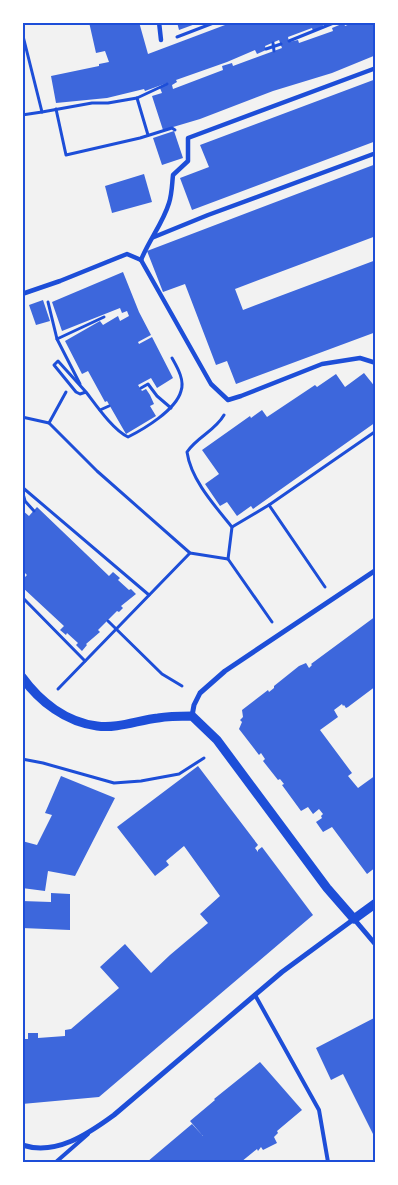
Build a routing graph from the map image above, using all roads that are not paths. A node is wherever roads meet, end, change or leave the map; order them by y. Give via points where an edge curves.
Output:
1 (159, 22) edge
2 (161, 40) road end
3 (376, 68) edge
4 (376, 153) edge
5 (154, 237) junction
6 (141, 260) junction
7 (22, 294) edge
8 (376, 363) edge
9 (376, 570) edge
10 (22, 677) edge
11 (26, 684) edge
12 (192, 716) junction
13 (376, 903) edge
14 (354, 919) junction
15 (376, 945) edge
16 (255, 995) junction
17 (93, 1130) junction
18 (22, 1145) edge
19 (56, 1162) edge
20 (328, 1162) edge

1 - 2 street
3 - 5 street via 188,138 188,161 173,175 170,202
4 - 5 street
5 - 6 street
6 - 7 street via 127,254
6 - 8 street via 211,384 228,400 322,364 360,358
9 - 12 street via 225,671 200,693
10 - 11 street
11 - 12 street via 66,717 98,727
12 - 14 street via 217,740 326,888
13 - 14 street
14 - 15 street
14 - 16 street
16 - 17 street
16 - 20 lane via 320,1110
17 - 18 street via 69,1143 36,1149
17 - 19 lane

